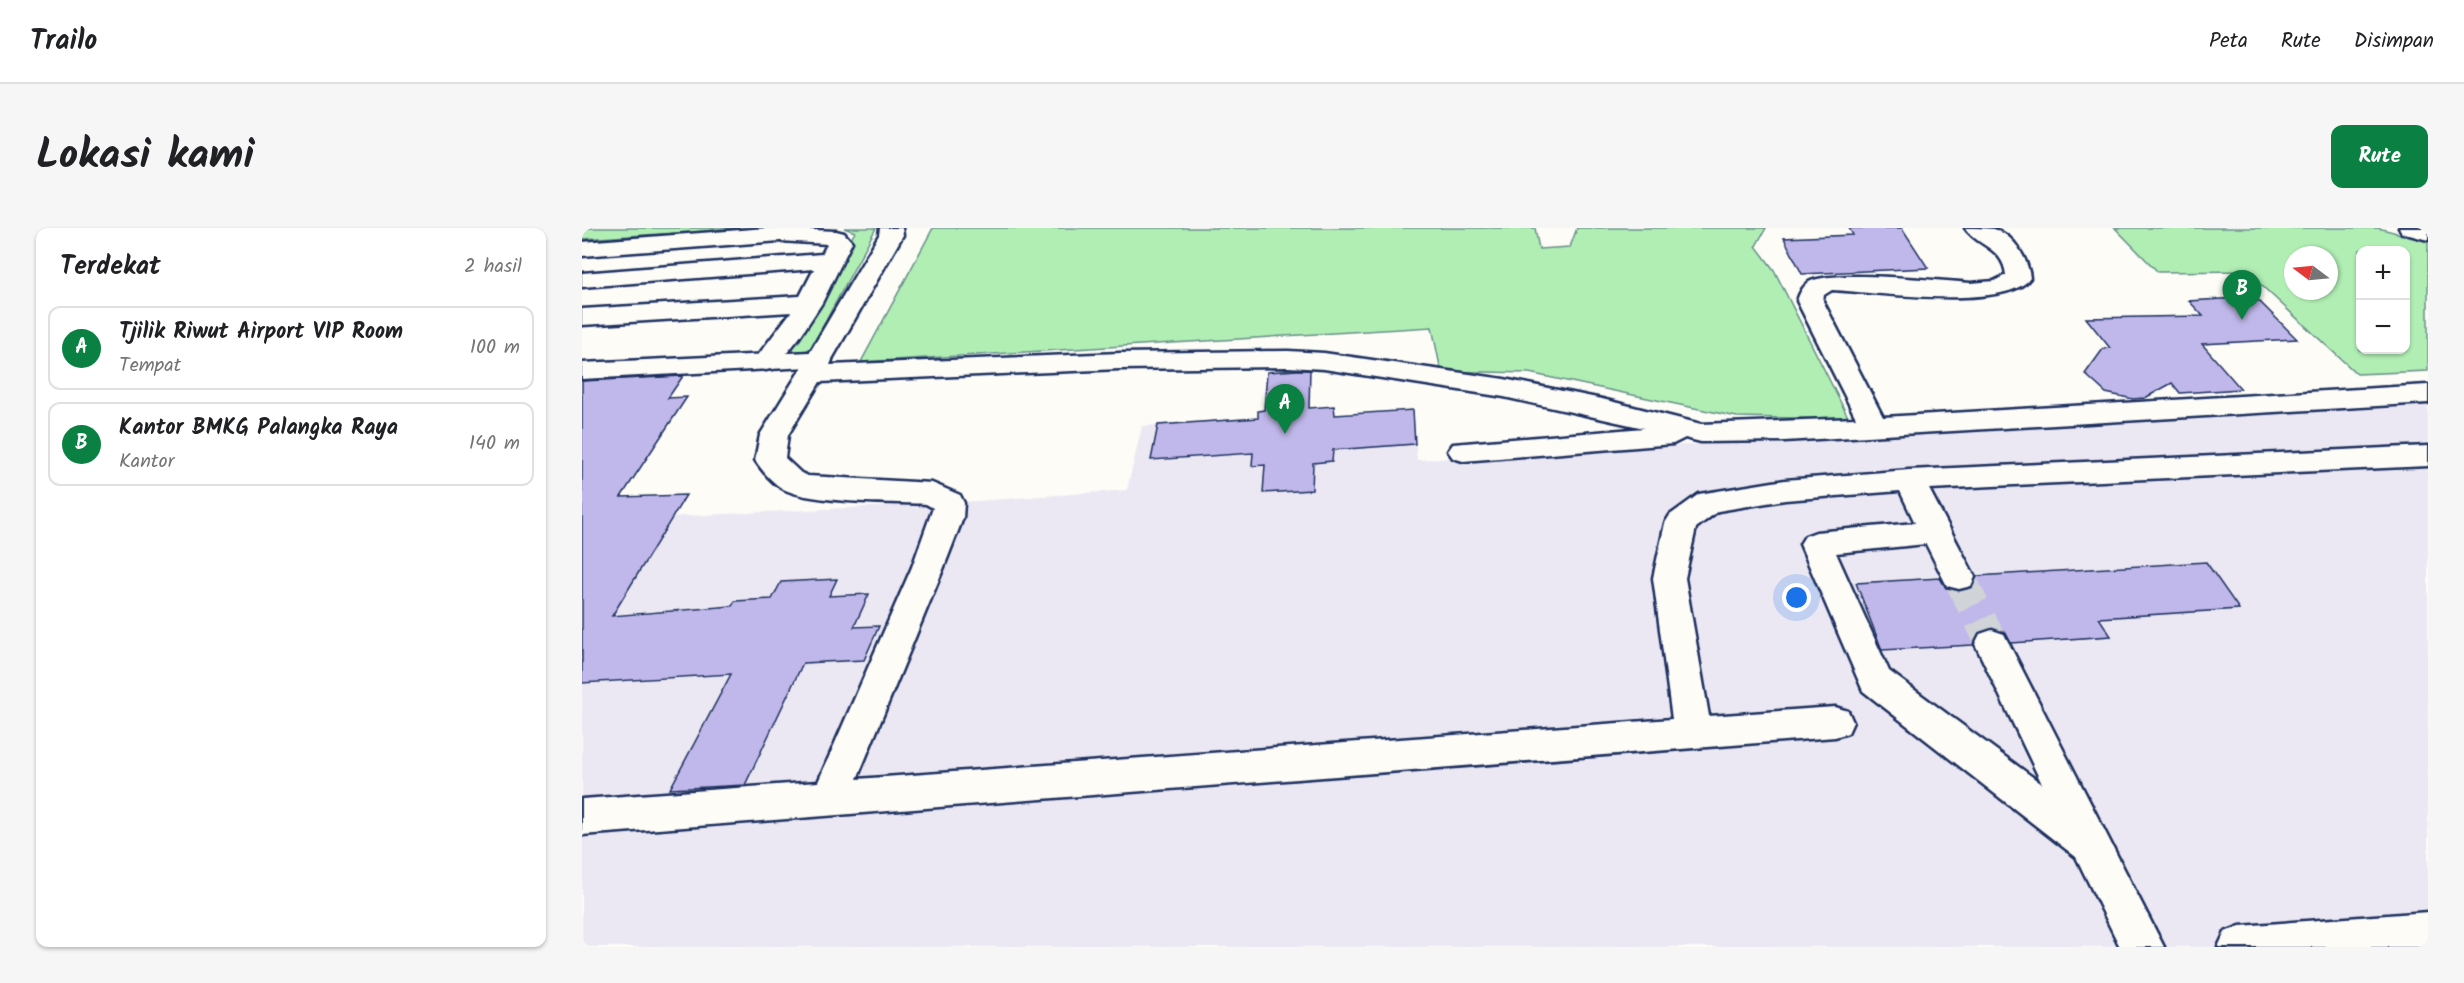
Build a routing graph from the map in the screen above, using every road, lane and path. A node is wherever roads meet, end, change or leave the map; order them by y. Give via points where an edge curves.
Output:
1 (891, 228) edge
2 (1976, 228) edge
3 (2410, 228) edge
4 (2428, 233) edge
5 (582, 249) edge
6 (832, 260) junction
7 (582, 280) edge
8 (809, 303) junction
9 (582, 317) edge
10 (766, 362) junction
11 (815, 367) junction
12 (582, 371) edge
13 (2428, 394) edge
14 (1875, 426) junction
15 (1701, 433) junction
16 (1463, 451) dead end
17 (2428, 456) edge
18 (1910, 480) junction
19 (1936, 532) junction
20 (1959, 577) tunnel mouth
21 (1992, 644) tunnel mouth
22 (1835, 722) dead end
23 (1693, 733) junction
24 (830, 798) junction
25 (582, 817) edge
26 (2091, 844) junction
27 (2428, 933) edge
28 (2142, 947) edge
29 (2240, 947) edge

1 - 11 main road via 891,235
2 - 14 main road via 2003,244 2012,256 2018,278 2009,285 1971,290 1831,283 1817,286 1811,293 1810,301
3 - 4 main road
5 - 6 main road via 810,234 840,242
6 - 7 main road
6 - 8 main road
8 - 9 main road
8 - 10 main road
10 - 11 main road
10 - 12 main road
11 - 15 main road via 1300,359 1504,388
11 - 24 main road via 774,435 770,460 777,469 804,486 932,494 949,502 928,567
13 - 14 main road
14 - 15 main road
15 - 16 main road
17 - 18 main road
18 - 19 main road
18 - 23 main road via 1785,490 1710,502 1681,523 1669,578
19 - 20 main road
19 - 26 main road via 1816,544 1876,681
21 - 26 main road
22 - 23 main road
23 - 24 main road
24 - 25 main road
26 - 28 main road
27 - 29 main road

